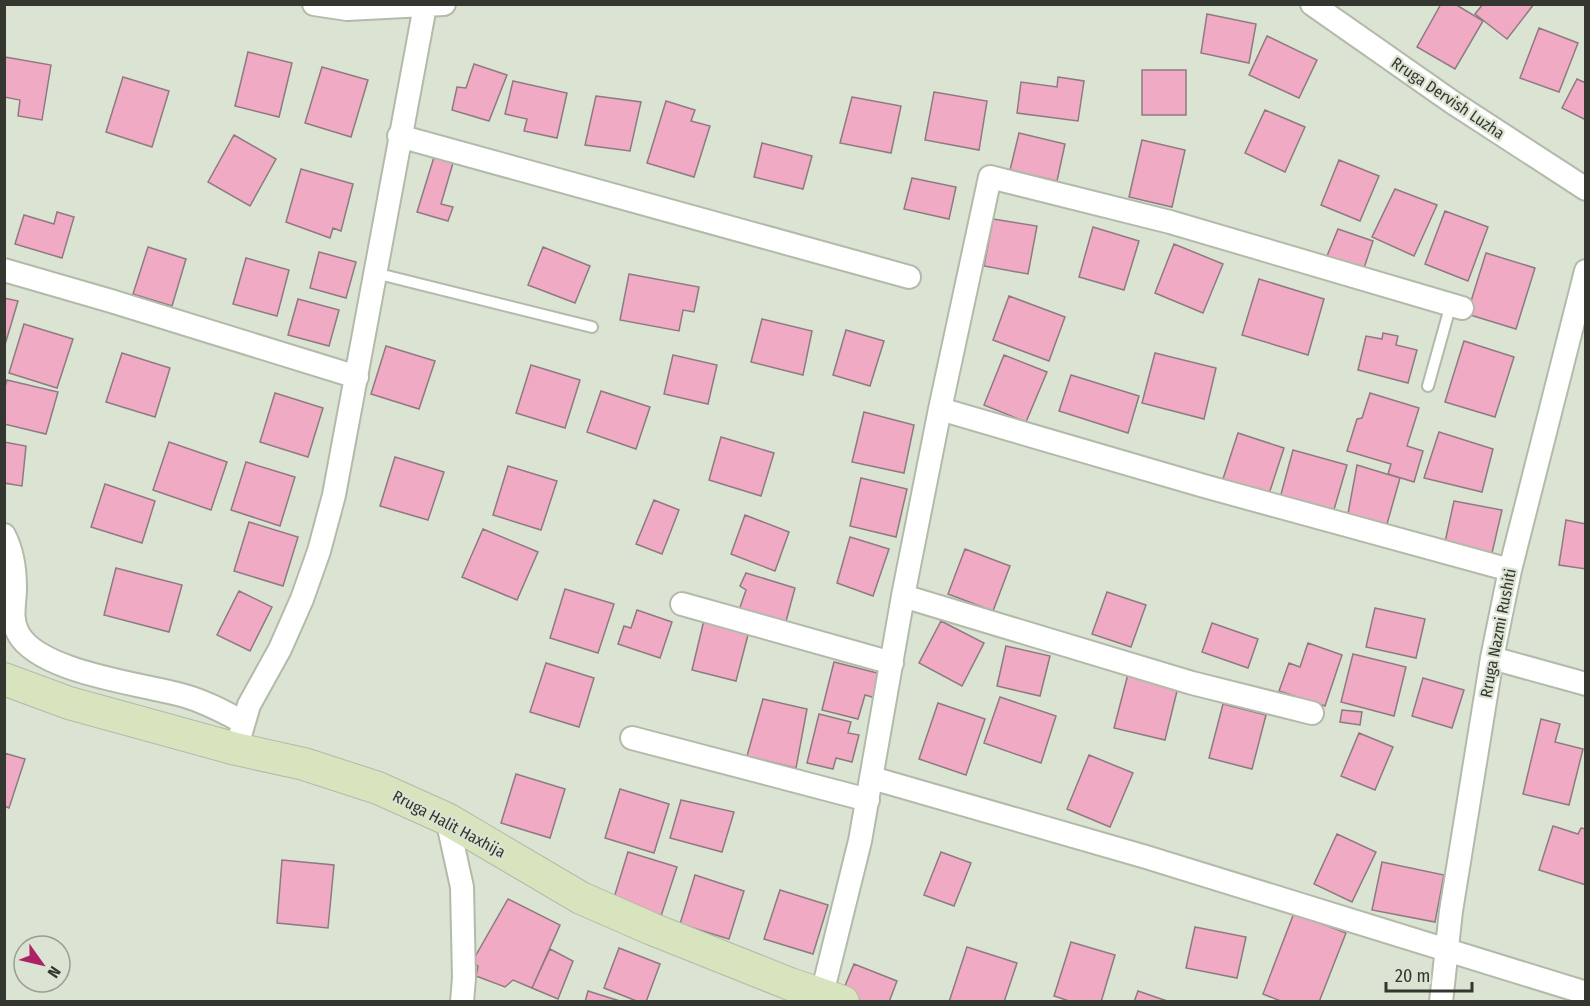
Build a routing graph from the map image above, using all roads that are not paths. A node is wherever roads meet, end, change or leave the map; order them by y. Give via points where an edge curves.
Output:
1 (314, 4) edge
2 (1312, 4) edge
3 (431, 5) edge
4 (399, 136) junction
5 (1586, 189) edge
6 (4, 270) edge
7 (1586, 271) edge
8 (375, 273) junction
9 (909, 277) dead end
10 (1456, 306) joint
11 (592, 327) dead end
12 (357, 377) junction
13 (1428, 386) dead end
14 (940, 409) junction
15 (4, 535) edge
16 (1510, 570) junction
17 (903, 596) junction
18 (682, 604) dead end
19 (1492, 658) junction
20 (892, 663) junction
21 (4, 679) edge
22 (1586, 684) edge
23 (1312, 713) dead end
24 (239, 736) junction
25 (632, 738) dead end
26 (870, 789) junction
27 (447, 819) junction
28 (1446, 949) junction
29 (1584, 992) dead end
30 (786, 993) edge
31 (833, 998) edge
32 (462, 1002) edge
33 (1441, 1002) edge

1 - 3 street via 347,9
2 - 5 street, Rruga Dervish Luzha
3 - 4 street
4 - 8 street
4 - 9 street
6 - 12 street
7 - 16 street, Rruga Nazmi Rushiti
8 - 11 lane
8 - 12 street
10 - 13 lane
10 - 14 street via 1170,222 990,177
12 - 24 street via 319,551 302,599 249,705
14 - 16 street
14 - 17 street
15 - 24 street via 14,569 13,617 18,634 36,651 91,674 204,702
16 - 19 street, Rruga Nazmi Rushiti
17 - 20 street
17 - 23 street via 1192,683
18 - 20 street
19 - 22 street
19 - 28 street, Rruga Nazmi Rushiti
20 - 26 street
21 - 24 street, Rruga Halit Haxhija via 69,703
24 - 27 street, Rruga Halit Haxhija via 304,764 378,788
25 - 26 street
26 - 28 street via 1146,856
26 - 31 street
27 - 30 street, Rruga Halit Haxhija via 581,898
27 - 32 street via 462,887
28 - 29 street
28 - 33 street, Rruga Nazmi Rushiti
30 - 31 street, Rruga Halit Haxhija

